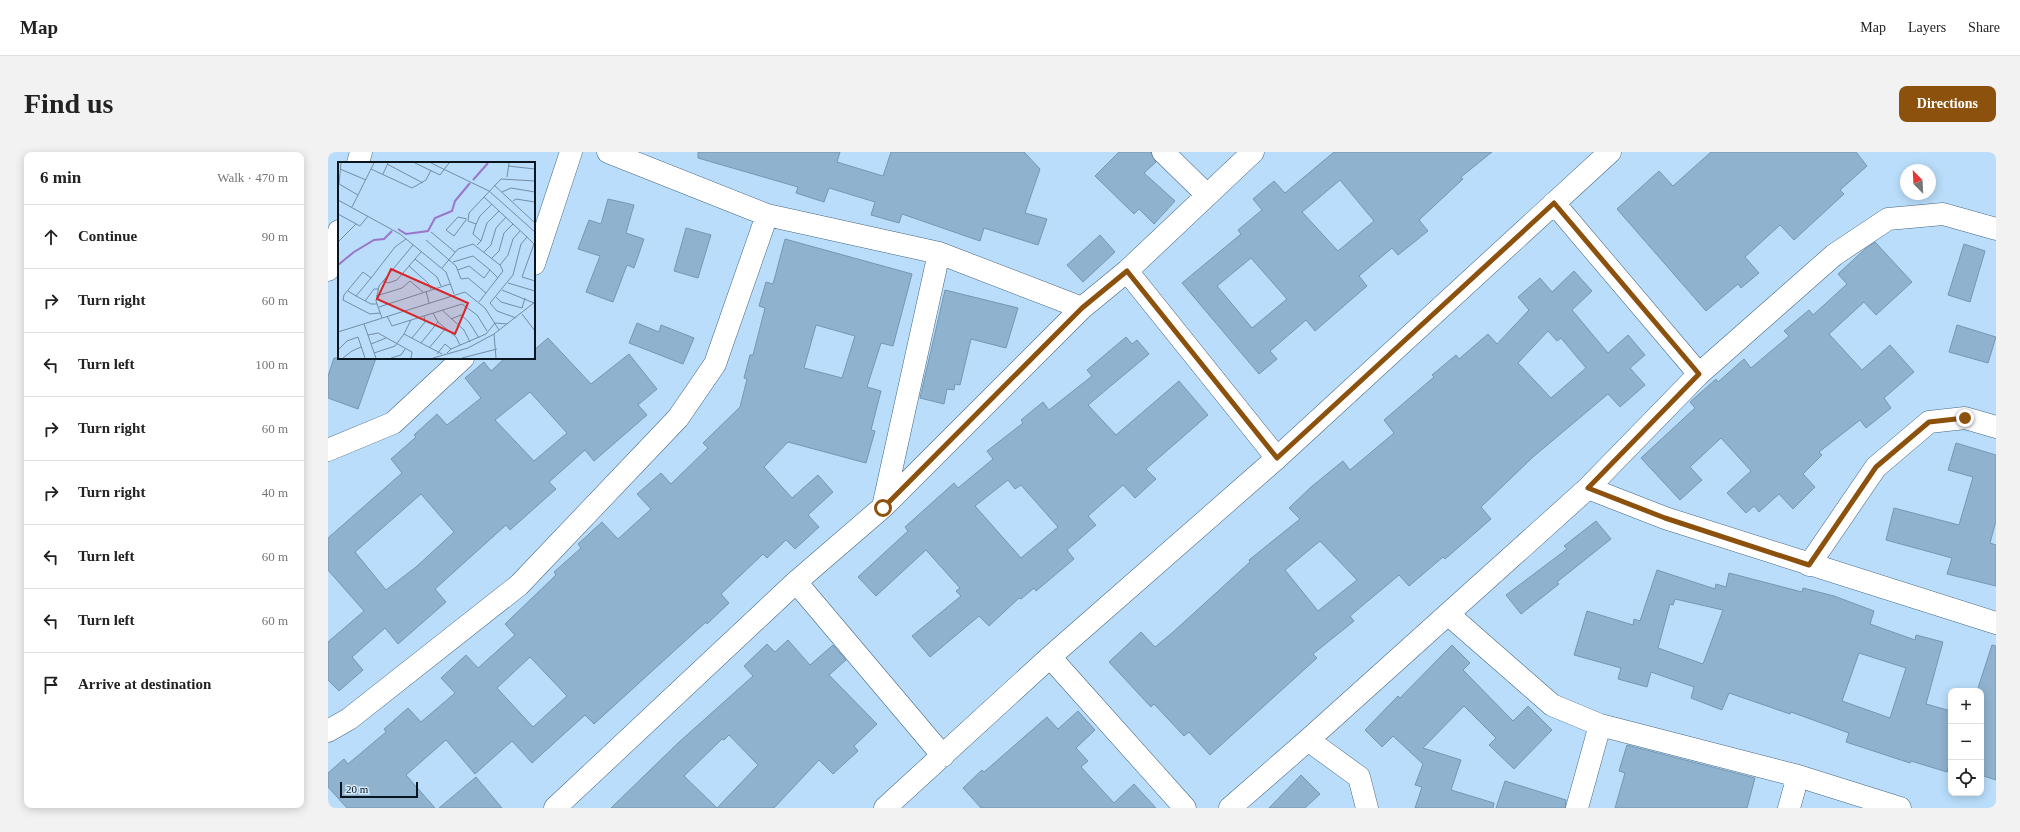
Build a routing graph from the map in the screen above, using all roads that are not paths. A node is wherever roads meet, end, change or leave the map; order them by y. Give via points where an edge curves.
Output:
1 (361, 152) edge
2 (572, 152) edge
3 (608, 152) edge
4 (1163, 152) edge
5 (1253, 152) edge
6 (1610, 152) edge
7 (358, 162) edge
8 (1207, 195) junction
9 (1554, 203) junction
10 (767, 215) junction
11 (1996, 229) edge
12 (338, 235) edge
13 (939, 253) junction
14 (535, 261) edge
15 (328, 270) edge
16 (1127, 271) junction
17 (1082, 308) junction
18 (462, 359) edge
19 (1699, 374) junction
20 (1996, 427) edge
21 (328, 450) edge
22 (1277, 458) junction
23 (1588, 488) junction
24 (883, 508) junction
25 (1809, 565) junction
26 (796, 582) junction
27 (1448, 614) junction
28 (1996, 623) edge
29 (1050, 657) junction
30 (1600, 725) junction
31 (328, 731) edge
32 (1308, 740) junction
33 (943, 756) junction
34 (1798, 776) junction
35 (555, 808) edge
36 (885, 808) edge
37 (1185, 808) edge
38 (1230, 808) edge
39 (1367, 808) edge
40 (1577, 808) edge
41 (1788, 808) edge
42 (1900, 808) edge

1 - 7 street
2 - 14 street
3 - 10 street
4 - 8 street
5 - 8 street
6 - 9 street
8 - 16 street
9 - 19 street
9 - 22 street
10 - 13 street
10 - 31 street via 715,364 678,418 519,584 349,719
11 - 19 street via 1943,214 1888,219 1834,255
12 - 15 street
13 - 17 street
13 - 24 street
16 - 17 street
16 - 22 street
17 - 24 street
18 - 21 street via 393,423
19 - 23 street
20 - 25 street via 1965,418 1929,422 1876,467
22 - 29 street
23 - 25 street via 1665,518
23 - 27 street
24 - 26 street
25 - 28 street
26 - 33 street
26 - 35 street
27 - 30 street via 1552,705
27 - 32 street
29 - 33 street
29 - 37 street
30 - 34 street
30 - 40 street
32 - 38 street
32 - 39 street via 1360,777
33 - 36 street
34 - 41 street
34 - 42 street

